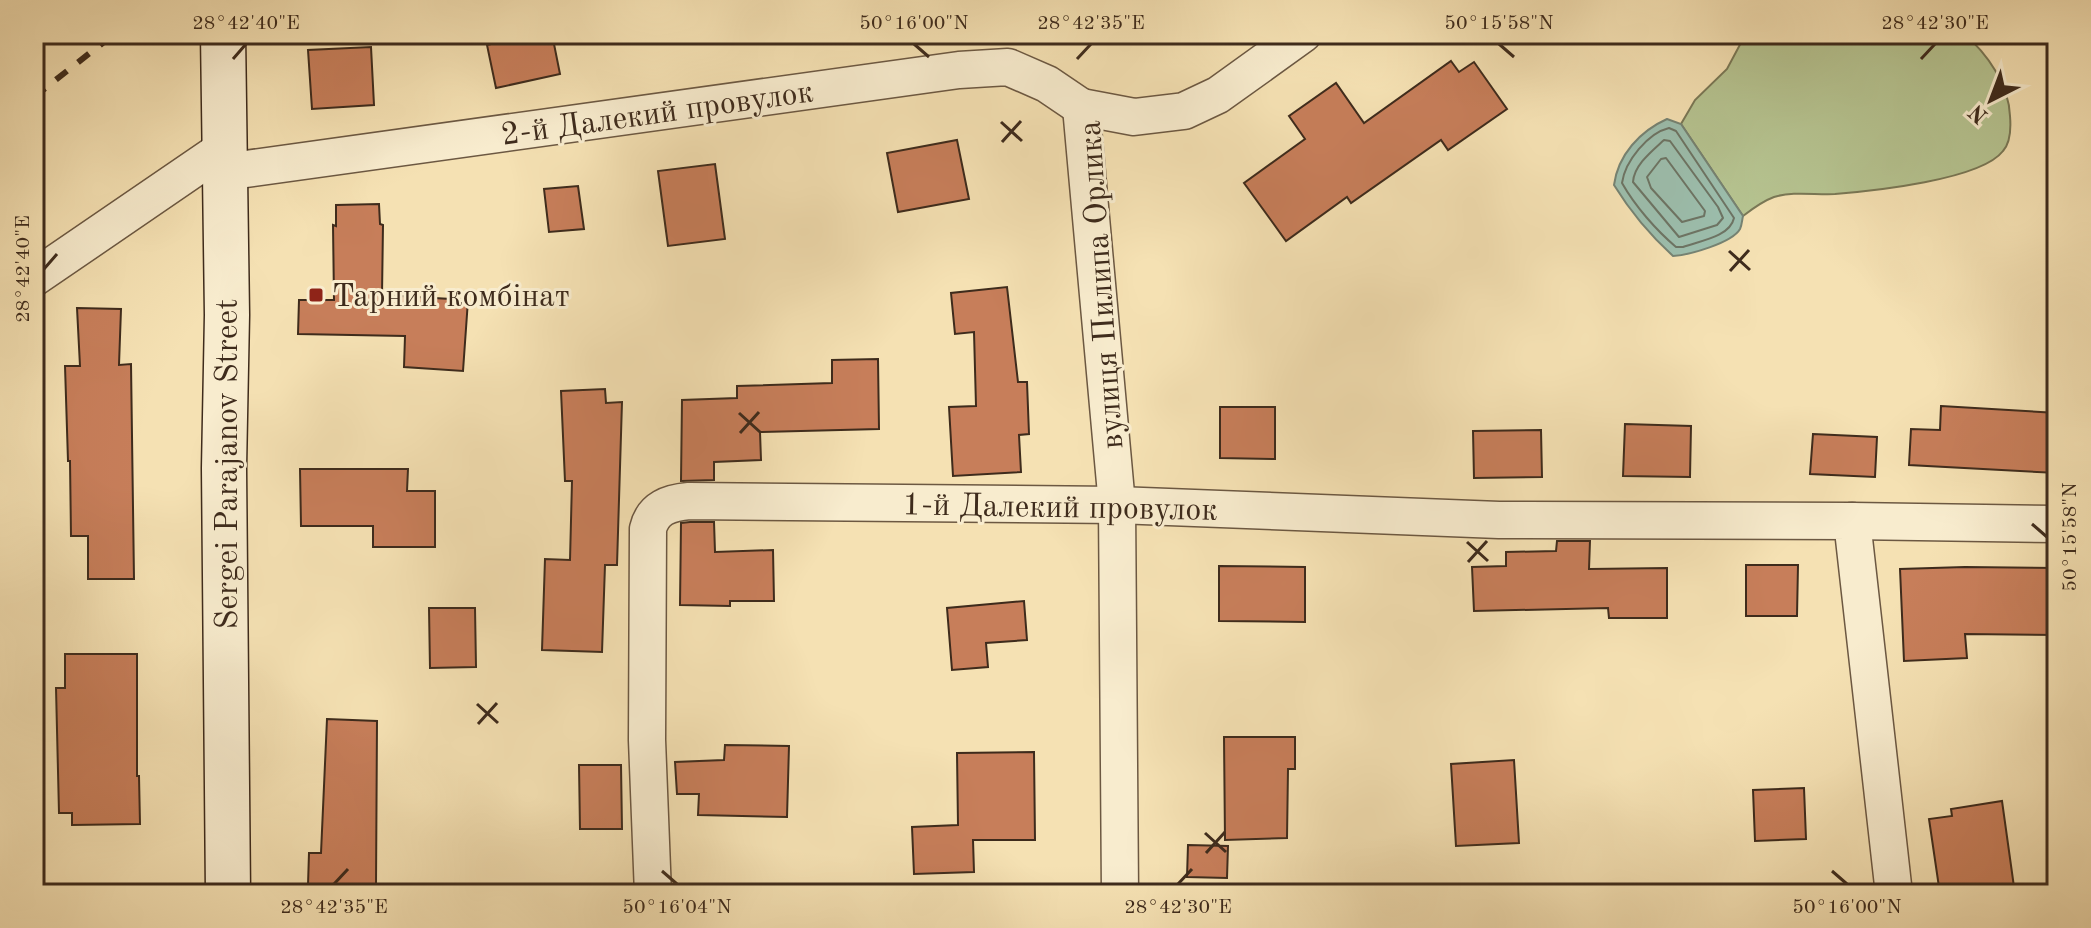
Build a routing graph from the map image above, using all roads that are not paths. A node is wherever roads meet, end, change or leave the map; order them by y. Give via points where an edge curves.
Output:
1 (223, 34) edge
2 (1303, 34) edge
3 (1081, 107) junction
4 (224, 160) junction
5 (34, 278) edge
6 (1117, 505) junction
7 (1852, 521) junction
8 (2057, 524) edge
9 (228, 894) edge
10 (653, 894) edge
11 (1120, 894) edge
12 (1894, 894) edge

1 - 4 main road, Sergei Parajanov Street
2 - 3 street, вулиця Пилипа Орлика via 1218,95 1184,111 1134,117
3 - 4 street, 2-й Далекий провулок via 1008,67 959,70
3 - 6 street, вулиця Пилипа Орлика
4 - 5 street
4 - 9 main road, Sergei Parajanov Street
6 - 7 street, 1-й Далекий провулок via 1499,520
6 - 10 street, 1-й Далекий провулок via 689,501 661,508 648,529
6 - 11 street, вулиця Пилипа Орлика
7 - 8 street, 1-й Далекий провулок
7 - 12 street

